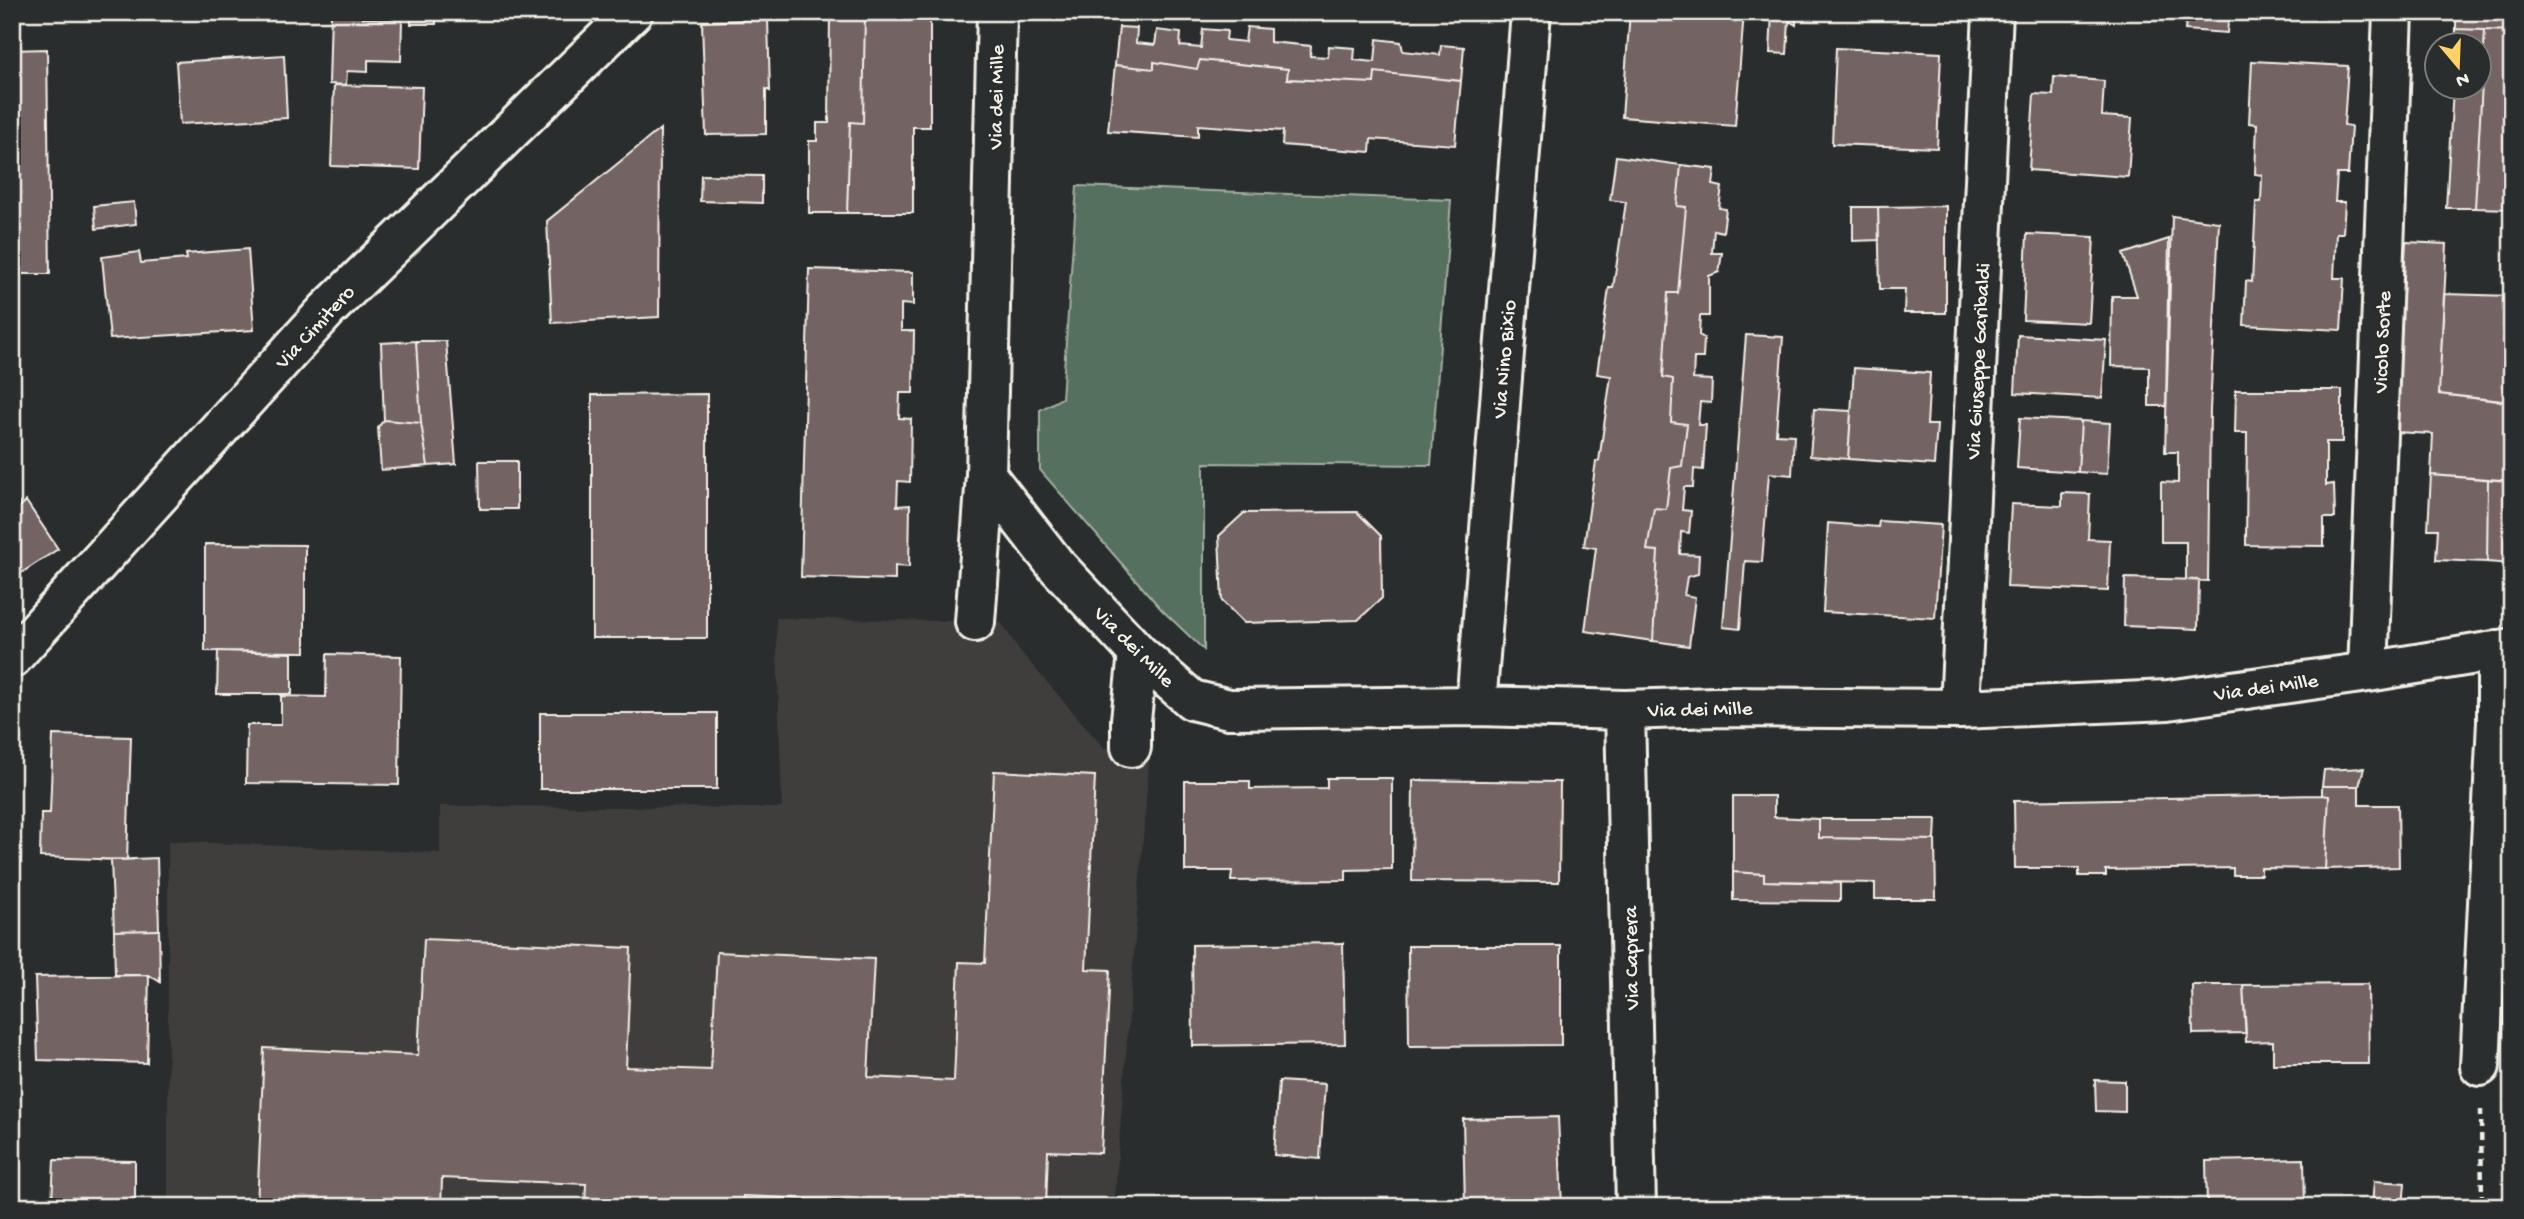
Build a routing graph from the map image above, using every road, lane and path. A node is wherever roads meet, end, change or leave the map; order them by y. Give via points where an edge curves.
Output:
1 (633, 12) edge
2 (997, 12) edge
3 (1531, 12) edge
4 (1993, 12) edge
5 (2393, 12) edge
6 (986, 475) junction
7 (975, 622) dead end
8 (2504, 649) edge
9 (1138, 653) junction
10 (12, 658) edge
11 (2368, 672) junction
12 (1476, 706) junction
13 (1960, 709) junction
14 (1625, 710) junction
15 (1131, 747) dead end
16 (2480, 1066) joint
17 (1636, 1207) edge
18 (2482, 1207) edge

1 - 10 street, Via Cimitero via 327,310
2 - 6 street, Via dei Mille
3 - 12 street, Via Nino Bixio
4 - 13 street, Via Giuseppe Garibaldi
5 - 11 street, Vicolo Sorte
6 - 7 street, Via dei Mille
6 - 9 street, Via dei Mille via 1055,564
8 - 11 street, Via dei Mille
8 - 16 street
9 - 12 street, Via dei Mille via 1192,700 1229,709
9 - 15 street
11 - 13 street, Via dei Mille via 2168,700
12 - 14 street, Via dei Mille
13 - 14 street, Via dei Mille
14 - 17 street, Via Caprera
16 - 18 path

